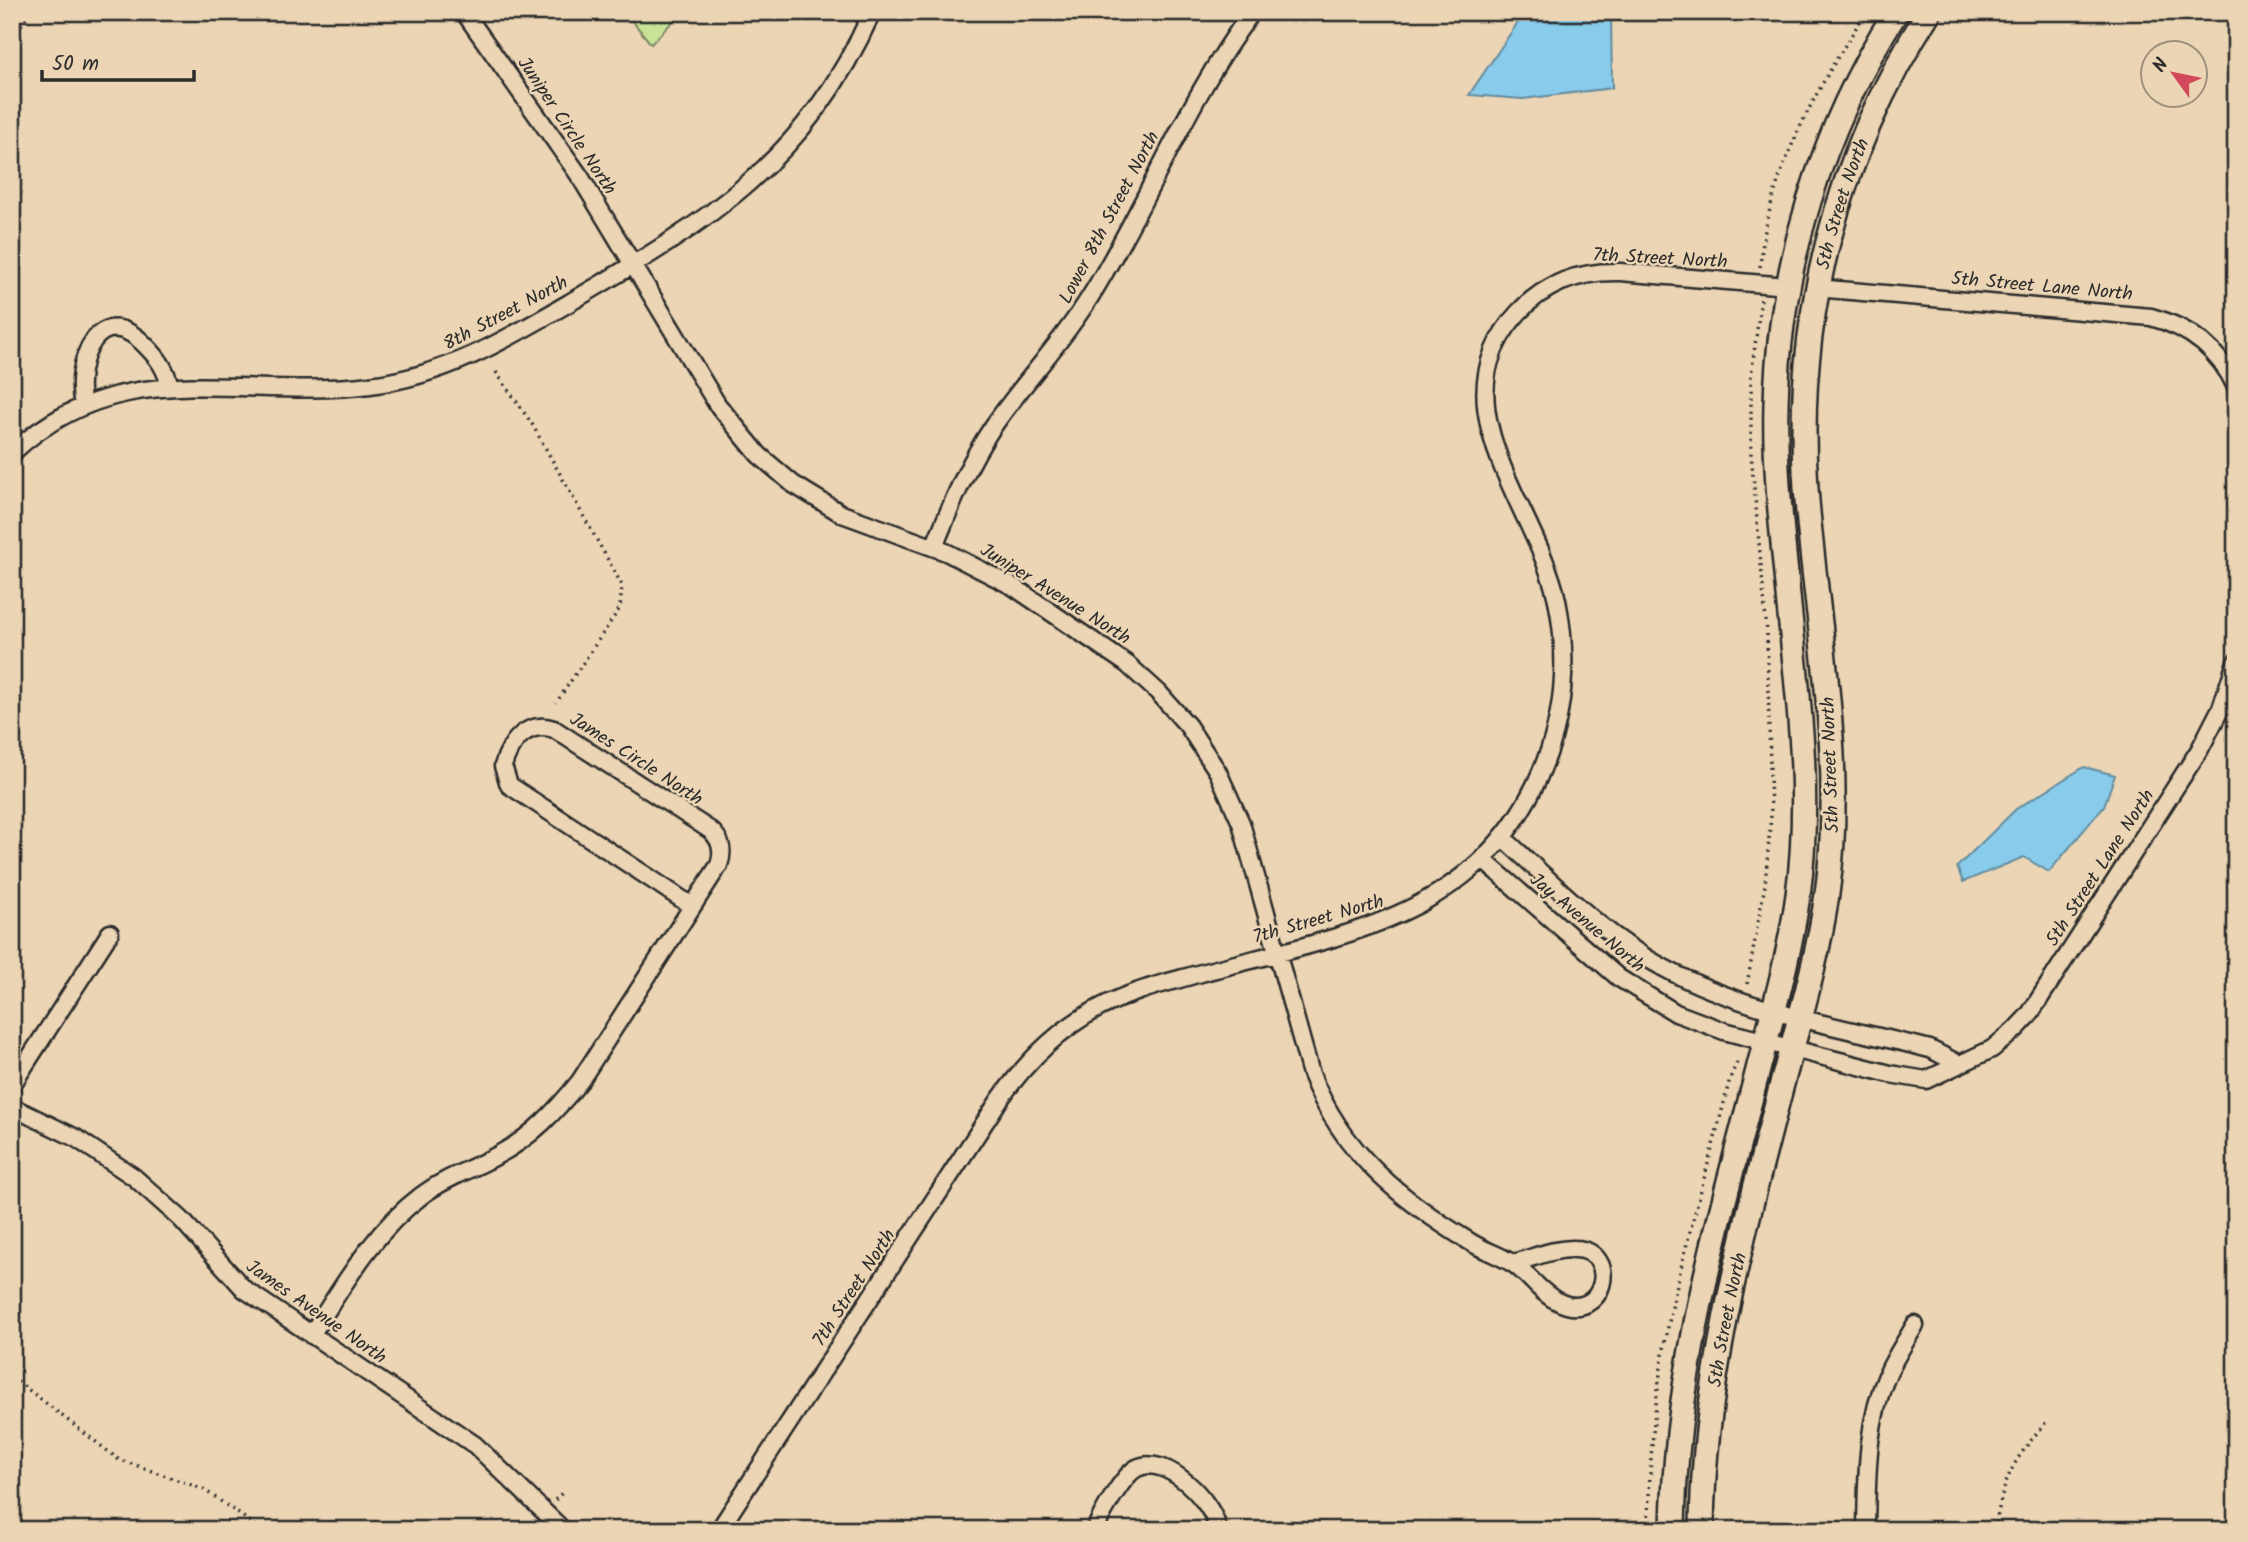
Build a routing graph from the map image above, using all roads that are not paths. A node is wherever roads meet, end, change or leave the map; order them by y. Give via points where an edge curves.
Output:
1 (464, 12) edge
2 (872, 12) edge
3 (1252, 12) edge
4 (1896, 12) edge
5 (1929, 12) edge
6 (633, 265) junction
7 (1788, 286) junction
8 (1816, 288) junction
9 (170, 387) junction
10 (2236, 387) edge
11 (83, 405) junction
12 (12, 453) edge
13 (934, 547) junction
14 (2236, 662) edge
15 (1502, 837) junction
16 (1482, 859) junction
17 (692, 906) junction
18 (110, 933) dead end
19 (1278, 952) junction
20 (1773, 1009) junction
21 (1800, 1016) junction
22 (1765, 1042) junction
23 (1792, 1049) junction
24 (1959, 1064) junction
25 (12, 1084) edge
26 (12, 1107) edge
27 (1514, 1264) junction
28 (1915, 1325) dead end
29 (311, 1335) junction
30 (563, 1530) edge
31 (719, 1530) edge
32 (1095, 1530) edge
33 (1218, 1530) edge
34 (1673, 1530) edge
35 (1702, 1530) edge
36 (1866, 1530) edge

1 - 6 street, Juniper Circle North via 579,175
2 - 6 street, 8th Street North via 830,88 774,160 719,209
3 - 13 street, Lower 8th Street North via 1199,92 1089,299 979,449
4 - 7 street, 5th Street North via 1854,86 1828,147
5 - 8 street, 5th Street North via 1867,124 1835,210
6 - 9 street, 8th Street North via 493,346 419,376 326,389
6 - 13 street, Juniper Avenue North via 717,404 759,455 793,484 842,514
7 - 15 street, 7th Street North via 1592,273 1561,281 1539,294 1500,337 1486,377 1487,421 1552,583 1564,658 1560,707 1549,749 1532,791
7 - 20 street, 5th Street North via 1775,433 1804,746 1805,825 1794,922
8 - 10 street, 5th Street Lane North via 2151,317 2178,326 2203,342
8 - 21 street, 5th Street North via 1806,365 1804,444 1831,732 1833,812 1822,923
9 - 11 street, 8th Street North via 134,390
9 - 11 street via 162,364 141,341 125,329 109,328 89,347 80,380
11 - 12 street, 8th Street North via 46,425
13 - 19 street, Juniper Avenue North via 1000,579 1109,650 1181,717 1213,762 1237,813
14 - 24 street, 5th Street Lane North via 2221,708 2200,749 2035,1006 1992,1049
15 - 16 street, 7th Street North
15 - 20 street, Jay Avenue North via 1634,950 1701,985
16 - 19 street, 7th Street North via 1446,889 1402,914 1362,930
16 - 22 street, Jay Avenue North via 1639,992 1690,1019
17 - 17 street, James Circle North via 721,862 715,834 554,729 536,726 523,733 503,765 509,785
17 - 29 street, James Circle North via 564,1101 511,1147 442,1182 399,1214 373,1240
18 - 25 street
19 - 27 street, Juniper Avenue North via 1311,1074 1346,1139 1403,1198
19 - 31 street, 7th Street North via 1118,999 1076,1022 1034,1057 998,1102
20 - 21 street, Jay Avenue North
20 - 22 street, 5th Street North
21 - 23 street, 5th Street North
21 - 24 street via 1930,1049
22 - 23 street, Jay Avenue North
22 - 34 street, 5th Street North via 1688,1358 1676,1449
23 - 24 street, 5th Street Lane North via 1926,1080
23 - 35 street, 5th Street North via 1717,1352 1708,1415
26 - 29 street, James Avenue North via 76,1138 134,1177 181,1219 236,1282
27 - 27 street, Juniper Avenue North via 1544,1293 1565,1305 1588,1303 1602,1284 1600,1263 1580,1249
28 - 36 street via 1888,1371 1878,1399 1871,1432
29 - 30 street, James Avenue North via 475,1445
32 - 33 street via 1128,1475 1149,1465 1164,1469 1199,1493 1213,1511

